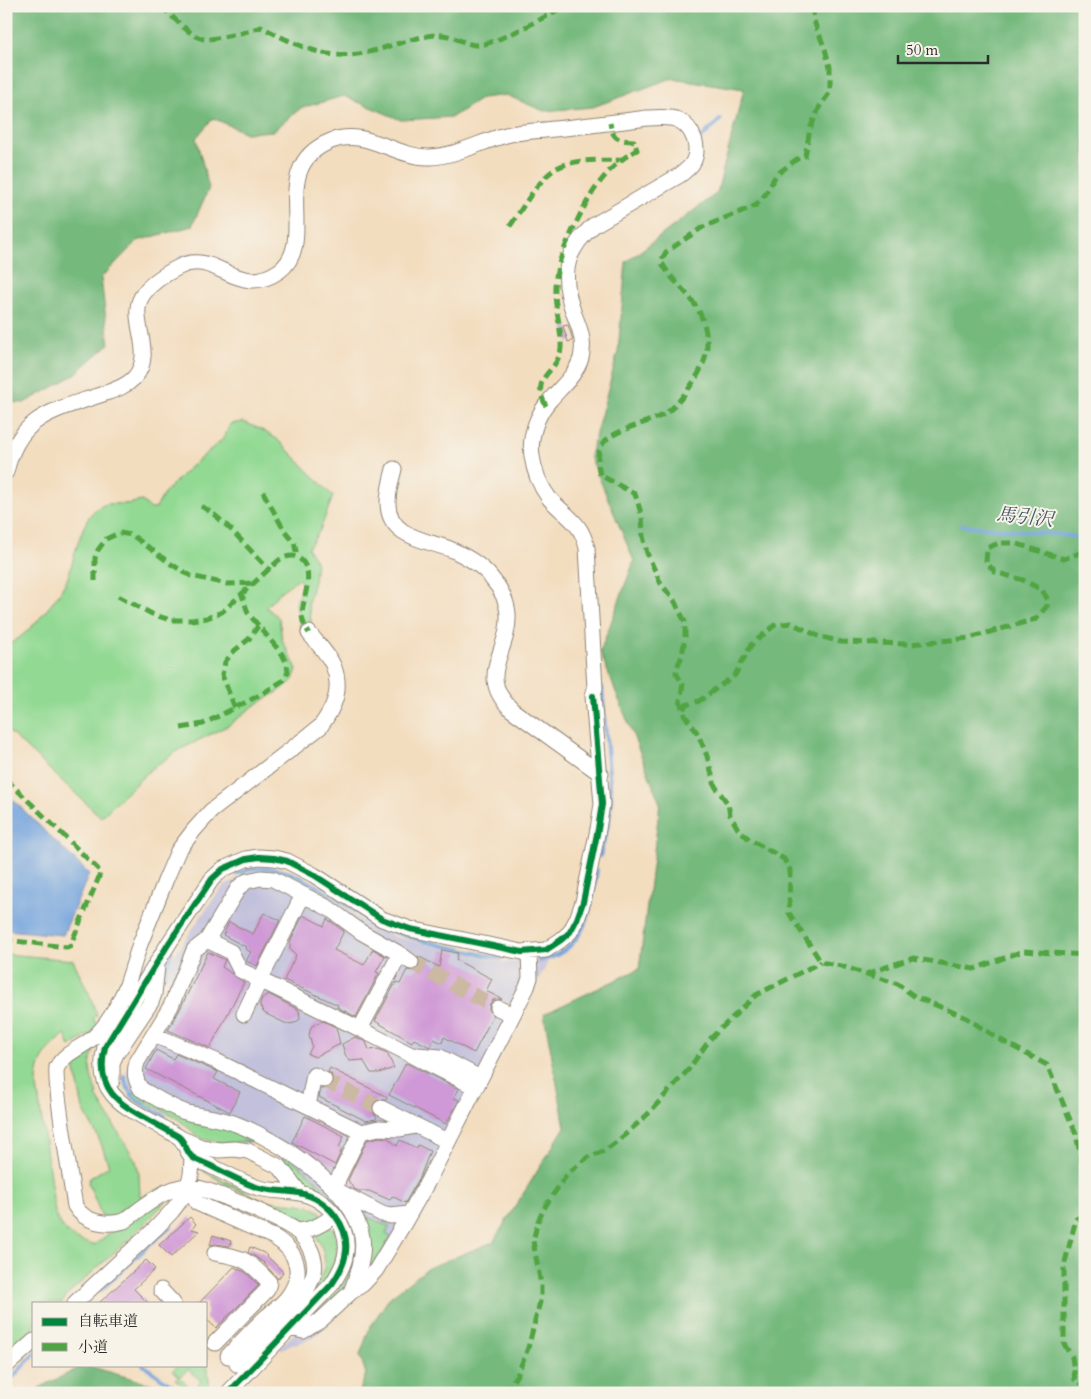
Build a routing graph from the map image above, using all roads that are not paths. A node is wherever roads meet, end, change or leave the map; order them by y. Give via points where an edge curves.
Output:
1 (394, 469) dead end
2 (6, 472) edge
3 (310, 633) dead end
4 (600, 774) junction
5 (302, 895) junction
6 (207, 940) junction
7 (529, 952) junction
8 (158, 962) junction
9 (260, 980) junction
10 (133, 988) junction
11 (498, 1008) tunnel mouth
12 (244, 1014) dead end
13 (512, 1015) junction
14 (360, 1029) junction
15 (154, 1035) junction
16 (319, 1077) dead end
17 (478, 1082) junction
18 (114, 1095) junction
19 (308, 1106) junction
20 (381, 1108) tunnel mouth
21 (416, 1126) junction
22 (361, 1132) junction
23 (180, 1138) junction
24 (448, 1141) junction
25 (192, 1157) junction
26 (188, 1186) junction
27 (336, 1190) junction
28 (300, 1193) junction
29 (409, 1214) junction
30 (334, 1215) junction
31 (296, 1231) junction
32 (215, 1253) dead end
33 (160, 1290) dead end
34 (351, 1292) junction
35 (259, 1298) junction
36 (76, 1302) edge
37 (172, 1302) edge
38 (278, 1320) junction
39 (211, 1339) edge
40 (32, 1343) edge
41 (239, 1359) junction
42 (6, 1366) edge
43 (228, 1393) edge

1 - 4 street via 388,504 390,516 398,528 411,537 469,558 482,567 500,588 508,613 494,678 502,701
2 - 4 street via 17,442 46,414 122,387 134,377 143,362 144,351 139,304 142,294 153,284 177,268 195,262 248,280 261,280 282,268 292,256 296,239 295,191 298,177 311,154 326,143 357,137 416,156 446,156 508,134 647,118 677,119 686,126 696,143 691,165 680,175 594,225 578,242 569,259 565,282 583,346 576,369 540,415 532,445 536,475 542,486 580,527 585,538
3 - 10 street via 332,664 337,677 332,710 320,727 211,811 178,851 140,944
4 - 7 street via 602,804 577,919 561,940 546,950
5 - 6 street via 273,879 248,881 239,887
5 - 9 street
5 - 14 street via 330,909 361,932 406,958
6 - 9 street via 231,952 240,970
6 - 15 street via 194,950 171,1006
7 - 8 street via 508,951 397,926 301,868 274,858 260,857 233,864 212,879
7 - 13 street via 530,978
8 - 10 street
8 - 18 street via 151,1002 112,1063
9 - 12 street
9 - 14 street
10 - 18 street via 105,1047 102,1061 102,1074
10 - 26 street via 100,1031 66,1056 63,1072 83,1208 88,1219 109,1224 124,1221 170,1190
11 - 13 street
13 - 17 street
14 - 17 street via 408,1054 440,1057
15 - 19 street
15 - 27 street via 136,1062 136,1083 141,1089 185,1112 238,1124 286,1148
16 - 19 street
17 - 24 street
18 - 23 street via 131,1110
19 - 22 street
20 - 21 street
21 - 22 street
21 - 24 street
22 - 27 street via 338,1179
23 - 25 street
23 - 28 street via 201,1147 248,1151 280,1167
24 - 29 street
25 - 26 street
25 - 28 street via 256,1187
26 - 31 street via 216,1192
26 - 36 street via 156,1228
26 - 38 street via 198,1203 274,1238 291,1250 297,1267 296,1279
27 - 29 street via 382,1214
27 - 34 street via 352,1210 362,1236 362,1260
28 - 30 street via 325,1205
29 - 34 street via 376,1270
30 - 31 street via 319,1226
30 - 38 street via 346,1240 342,1269 332,1284
31 - 38 street via 309,1247 315,1264 314,1273 297,1303
32 - 35 street via 250,1262 269,1282 267,1290
33 - 37 street
34 - 38 street via 321,1320 303,1331
35 - 38 street
35 - 39 street
38 - 41 street
38 - 41 street
39 - 41 street
40 - 42 street
41 - 43 street

